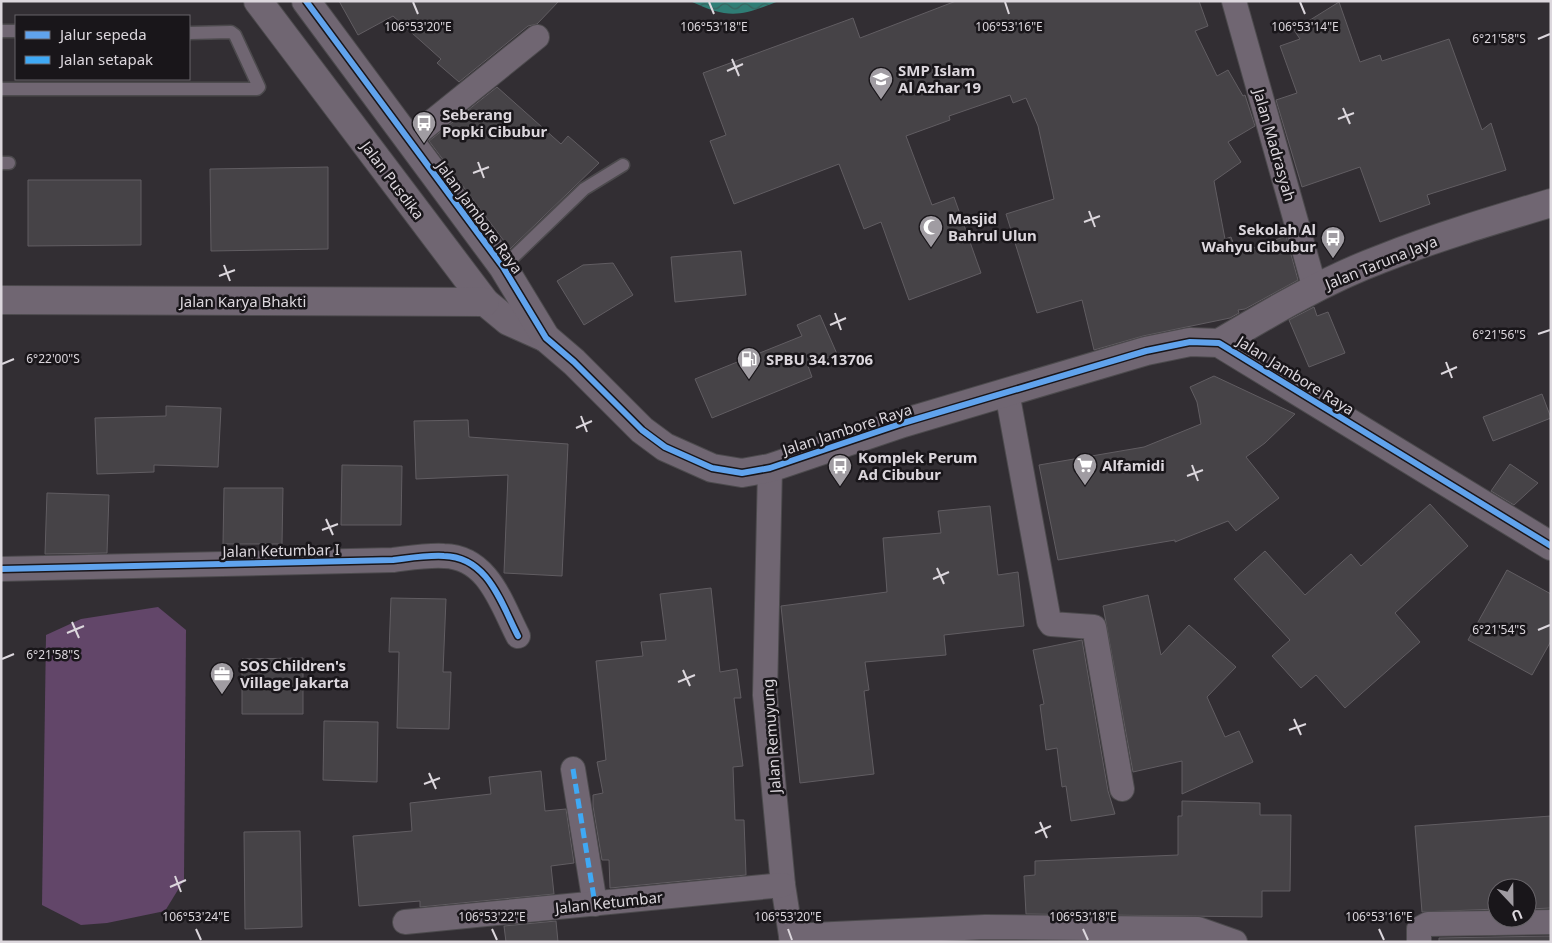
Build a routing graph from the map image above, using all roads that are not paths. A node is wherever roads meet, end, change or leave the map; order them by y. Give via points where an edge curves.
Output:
1 (258, 1) edge
2 (306, 1) edge
3 (1234, 1) edge
4 (1, 31) edge
5 (15, 31) edge
6 (190, 33) edge
7 (537, 37) dead end
8 (1, 89) edge
9 (408, 142) junction
10 (623, 166) dead end
11 (1551, 203) edge
12 (503, 267) junction
13 (1315, 289) junction
14 (1, 300) edge
15 (485, 302) junction
16 (546, 338) junction
17 (1219, 343) junction
18 (1007, 392) junction
19 (770, 468) junction
20 (1551, 546) edge
21 (1, 569) edge
22 (518, 636) dead end
23 (573, 769) dead end
24 (1122, 789) dead end
25 (783, 885) junction
26 (596, 904) junction
27 (405, 922) dead end
28 (1551, 922) edge
29 (985, 935) edge
30 (1205, 937) edge
31 (792, 939) edge
32 (1235, 942) edge
33 (1418, 942) edge

1 - 15 street, Jalan Pusdika
2 - 9 street, Jalan Jambore Raya
3 - 13 street, Jalan Madrasyah
4 - 5 lane
6 - 8 lane via 231,32 235,35 259,87
7 - 9 street
9 - 12 street, Jalan Jambore Raya
10 - 12 lane via 584,189
11 - 13 street, Jalan Taruna Jaya via 1380,259
12 - 16 street, Jalan Jambore Raya
13 - 17 street, Jalan Taruna Jaya
14 - 15 street, Jalan Karya Bhakti
15 - 16 street, Jalan Pusdika via 508,321
16 - 19 street, Jalan Jambore Raya via 642,430 666,447 728,472
17 - 18 street, Jalan Jambore Raya via 1190,342 1146,351
17 - 20 street, Jalan Jambore Raya
18 - 19 street, Jalan Jambore Raya
18 - 24 street via 1049,621 1051,624 1094,627
19 - 25 street, Jalan Remuyung via 765,695
21 - 22 street, Jalan Ketumbar I via 393,560 444,556 470,562 486,576
23 - 26 street
25 - 26 street, Jalan Ketumbar
25 - 31 street, Jalan Remuyung
26 - 27 street, Jalan Ketumbar
28 - 33 street via 1428,924 1419,929
29 - 30 street via 1198,929
29 - 31 street
30 - 32 street

